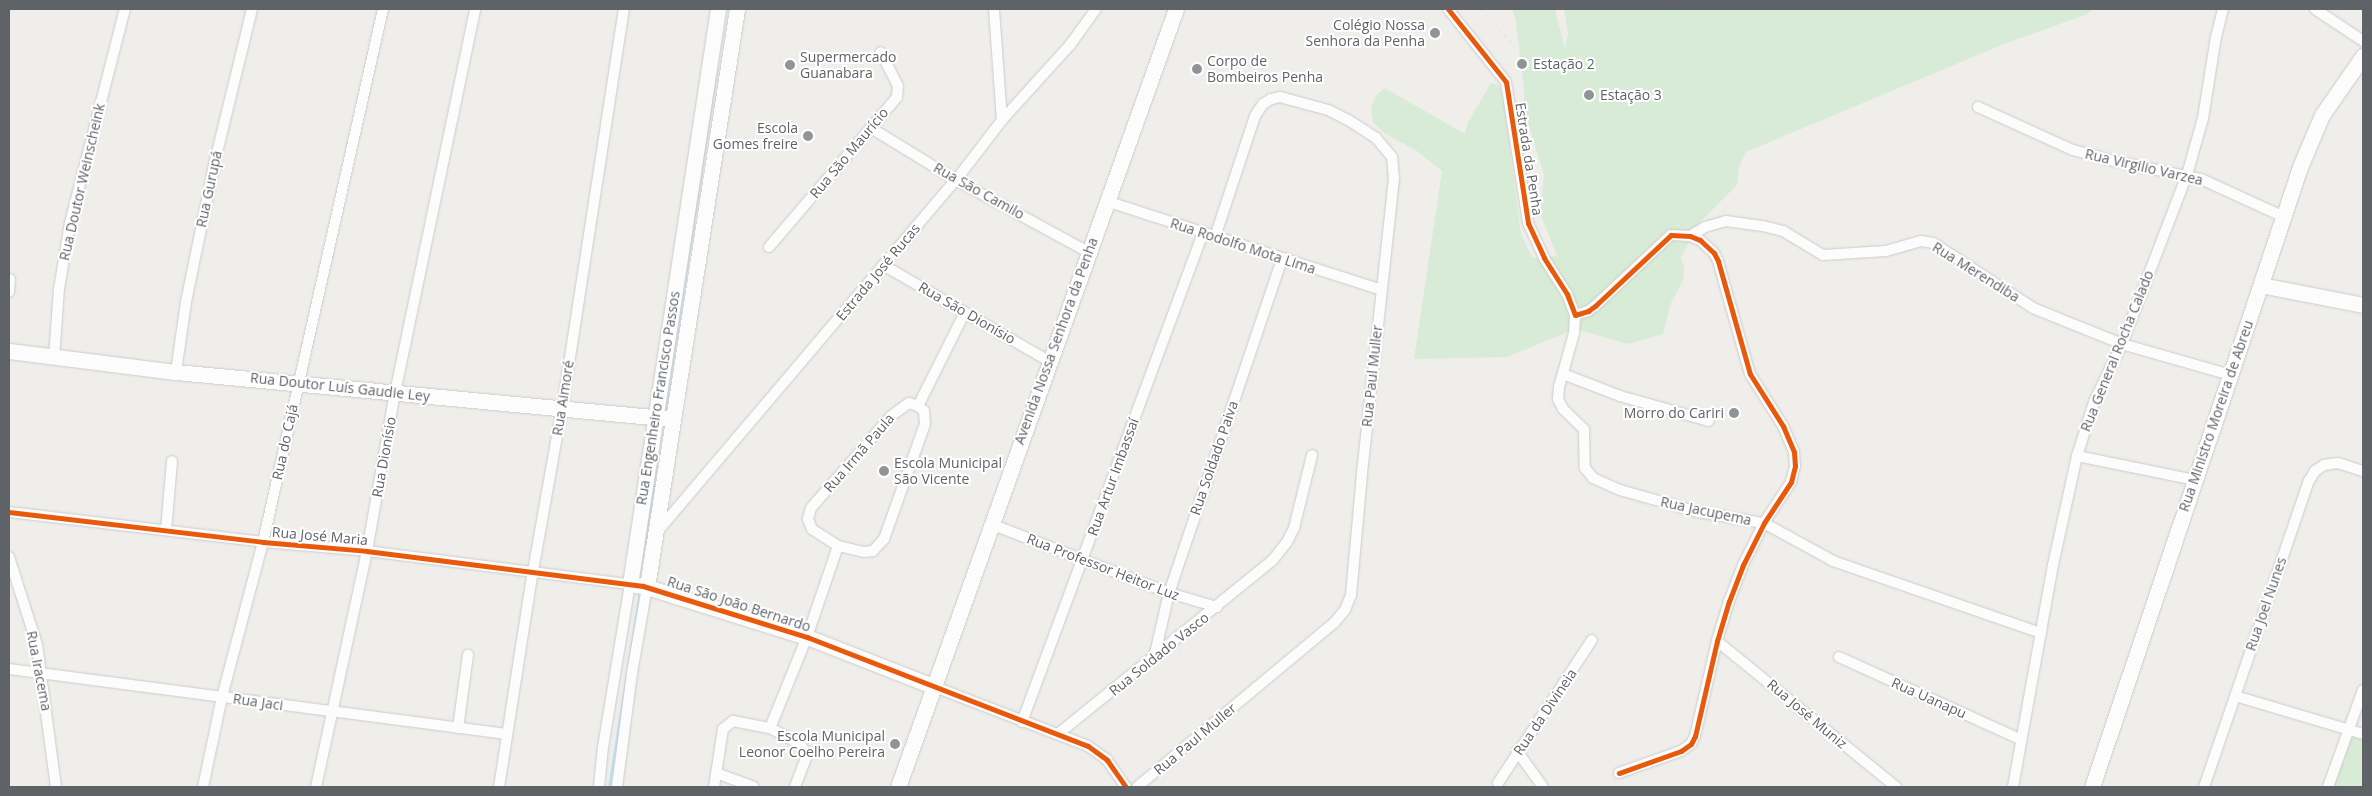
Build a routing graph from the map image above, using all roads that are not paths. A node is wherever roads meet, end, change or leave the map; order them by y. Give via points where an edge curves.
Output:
1 (125, 9) edge
2 (252, 9) edge
3 (383, 9) edge
4 (475, 9) edge
5 (624, 9) edge
6 (718, 9) edge
7 (737, 9) edge
8 (994, 9) edge
9 (1096, 9) edge
10 (1176, 9) edge
11 (1448, 9) edge
12 (2223, 9) edge
13 (2315, 9) edge
14 (2363, 41) edge
15 (882, 52) dead end
16 (2363, 56) edge
17 (1978, 107) dead end
18 (1002, 120) junction
19 (870, 128) junction
20 (708, 137) junction
21 (2187, 175) junction
22 (956, 180) junction
23 (1106, 201) junction
24 (2282, 216) junction
25 (1203, 232) junction
26 (1215, 236) junction
27 (1690, 236) junction
28 (769, 247) dead end
29 (1088, 252) junction
30 (1282, 260) junction
31 (883, 265) junction
32 (10, 279) edge
33 (2260, 285) junction
34 (1381, 290) junction
35 (9, 292) edge
36 (2363, 305) edge
37 (965, 312) junction
38 (1575, 315) junction
39 (2122, 344) junction
40 (9, 351) edge
41 (54, 358) junction
42 (1050, 362) junction
43 (176, 372) junction
44 (1563, 374) junction
45 (2231, 375) junction
46 (298, 382) junction
47 (395, 393) junction
48 (918, 406) junction
49 (562, 409) junction
50 (663, 419) junction
51 (1709, 421) dead end
52 (1312, 455) dead end
53 (2076, 456) junction
54 (172, 461) dead end
55 (2363, 471) edge
56 (2194, 480) junction
57 (9, 512) edge
58 (1764, 523) junction
59 (991, 524) junction
60 (166, 530) junction
61 (657, 532) junction
62 (262, 542) junction
63 (838, 546) junction
64 (367, 551) junction
65 (9, 557) edge
66 (1082, 560) junction
67 (533, 571) junction
68 (639, 586) junction
69 (1169, 593) junction
70 (1217, 607) junction
71 (2041, 633) junction
72 (807, 637) junction
73 (1592, 640) dead end
74 (1717, 641) junction
75 (468, 655) dead end
76 (1839, 656) dead end
77 (1154, 658) junction
78 (9, 670) edge
79 (42, 672) junction
80 (935, 687) junction
81 (2363, 690) edge
82 (2235, 696) junction
83 (222, 697) junction
84 (331, 712) junction
85 (1022, 722) junction
86 (458, 728) junction
87 (770, 728) junction
88 (2349, 730) junction
89 (508, 734) junction
90 (1058, 734) junction
91 (2363, 734) edge
92 (2020, 739) junction
93 (1518, 751) junction
94 (716, 773) junction
95 (1619, 774) dead end
96 (1498, 783) dead end
97 (56, 787) edge
98 (203, 787) edge
99 (316, 787) edge
100 (499, 787) edge
101 (598, 787) edge
102 (618, 787) edge
103 (714, 787) edge
104 (754, 787) edge
105 (795, 787) edge
106 (898, 787) edge
107 (1126, 787) edge
108 (1137, 787) edge
109 (1543, 787) edge
110 (1896, 787) edge
111 (2012, 787) edge
112 (2092, 787) edge
113 (2204, 787) edge
114 (2328, 787) edge

1 - 41 street, Rua Doutor Weinscheink via 65,247
2 - 43 street, Rua Gurupá via 212,174 186,302
3 - 46 street, Rua do Cajá
4 - 47 street, Rua Dionísio
5 - 49 street, Rua Aimoré
6 - 20 street, Rua Engenheiro Francisco Passos
7 - 20 street, Rua Engenheiro Francisco Passos
8 - 18 street
9 - 18 street, Estrada José Rucas via 1070,45
10 - 23 street, Avenida Nossa Senhora da Penha
11 - 38 street, Estrada da Penha via 1506,82 1528,223
12 - 21 street, Rua General Rocha Calado via 2203,118
13 - 14 street
15 - 19 street, Rua São Maurício via 899,92
16 - 24 street, Rua Ministro Moreira de Abreu via 2322,116
17 - 21 street, Rua Virgilio Varzea via 2073,150 2132,166
18 - 22 street, Estrada José Rucas
19 - 22 street, Rua São Camilo
19 - 28 street, Rua São Maurício
20 - 50 street, Rua Engenheiro Francisco Passos
21 - 24 street, Rua Virgilio Varzea via 2215,184
21 - 39 street, Rua General Rocha Calado
22 - 29 street, Rua São Camilo
22 - 31 street, Estrada José Rucas
23 - 25 street, Rua Rodolfo Mota Lima
23 - 29 street, Avenida Nossa Senhora da Penha
24 - 33 street, Rua Ministro Moreira de Abreu
25 - 26 street, Rua Rodolfo Mota Lima
25 - 66 street, Rua Artur Imbassaí
26 - 30 street, Rua Rodolfo Mota Lima
26 - 34 street, Rua Paul Muller via 1255,116 1264,104 1280,97 1328,110 1376,138 1392,157 1394,179
27 - 38 street via 1671,235 1595,306
27 - 39 street, Rua Merendiba via 1705,227 1726,222 1763,226 1782,231 1823,255 1886,251 1921,241 1933,243 2034,308
27 - 58 street via 1709,248 1718,261 1750,374 1783,426 1794,452 1791,482
29 - 42 street, Avenida Nossa Senhora da Penha
30 - 34 street, Rua Rodolfo Mota Lima
30 - 69 street, Rua Soldado Paiva
31 - 37 street, Rua São Dionísio
31 - 61 street, Estrada José Rucas
32 - 35 street
33 - 36 street
33 - 45 street, Rua Ministro Moreira de Abreu
34 - 108 street, Rua Paul Muller via 1351,595 1345,610 1334,623
37 - 42 street, Rua São Dionísio
37 - 48 street
38 - 44 street, Rua Jacupema
39 - 45 street, Rua Merendiba
39 - 53 street, Rua General Rocha Calado via 2094,402
40 - 41 street, Rua Doutor Luís Gaudie Ley
41 - 43 street, Rua Doutor Luís Gaudie Ley
42 - 59 street, Avenida Nossa Senhora da Penha
43 - 46 street, Rua Doutor Luís Gaudie Ley
44 - 51 street via 1620,396
44 - 58 street, Rua Jacupema via 1559,404 1586,433 1583,453 1588,474 1601,483 1652,500 1698,512
45 - 56 street, Rua Ministro Moreira de Abreu
46 - 47 street, Rua Doutor Luís Gaudie Ley
46 - 62 street, Rua do Cajá
47 - 49 street, Rua Doutor Luís Gaudie Ley
47 - 64 street, Rua Dionísio
48 - 63 street, Rua Irmã Paula via 926,415 925,424 884,539 873,551
48 - 63 street, Rua Irmã Paula via 905,405 891,416 811,508 808,519 812,529
49 - 50 street, Rua Doutor Luís Gaudie Ley
49 - 67 street, Rua Aimoré
50 - 61 street, Rua Engenheiro Francisco Passos
50 - 68 street, Rua Engenheiro Francisco Passos
52 - 70 street, Rua Soldado Vasco via 1294,528 1287,542 1264,569
53 - 56 street
53 - 71 street, Rua General Rocha Calado
54 - 60 street
55 - 82 street, Rua Joel Nunes via 2338,463 2324,465 2312,476
56 - 112 street, Rua Ministro Moreira de Abreu
57 - 60 street, Rua José Maria
58 - 71 street, Rua Jacupema via 1833,561
58 - 74 street via 1743,565
59 - 66 street, Rua Professor Heitor Luz
59 - 80 street, Avenida Nossa Senhora da Penha
60 - 62 street, Rua José Maria
61 - 68 street, Rua Engenheiro Francisco Passos
62 - 64 street, Rua José Maria
62 - 83 street, Rua do Cajá
63 - 72 street
64 - 67 street, Rua José Maria
64 - 84 street, Rua Dionísio
65 - 79 street, Rua Iracema via 37,645
66 - 69 street, Rua Professor Heitor Luz
66 - 85 street, Rua Artur Imbassaí
67 - 68 street, Rua José Maria
67 - 89 street, Rua Aimoré
68 - 72 street, Rua São João Bernardo
68 - 101 street, Rua Engenheiro Francisco Passos via 603,747
68 - 102 street, Rua Engenheiro Francisco Passos
69 - 70 street, Rua Professor Heitor Luz
69 - 77 street, Rua Soldado Paiva
70 - 77 street, Rua Soldado Vasco
71 - 92 street, Rua General Rocha Calado
72 - 80 street, Rua São João Bernardo
72 - 87 street
73 - 93 street, Rua da Divineia
74 - 95 street via 1698,732 1691,744 1661,760
74 - 110 street, Rua José Muniz
75 - 86 street
76 - 92 street, Rua Uanapu
77 - 90 street, Rua Soldado Vasco
78 - 79 street, Rua Jaci
79 - 83 street, Rua Jaci
79 - 97 street, Rua Iracema
80 - 85 street
80 - 106 street, Avenida Nossa Senhora da Penha
81 - 88 street
82 - 88 street
82 - 113 street, Rua Joel Nunes
83 - 84 street, Rua Jaci
83 - 98 street, Rua do Cajá
84 - 86 street, Rua Jaci
84 - 99 street, Rua Dionísio
85 - 90 street
86 - 89 street, Rua Jaci
87 - 94 street via 733,721 726,724
87 - 105 street via 800,744 806,753
88 - 91 street
88 - 114 street
89 - 100 street, Rua Aimoré
90 - 107 street via 1088,746 1107,760
92 - 111 street, Rua General Rocha Calado
93 - 96 street, Rua da Divineia
93 - 109 street
94 - 103 street
94 - 104 street

